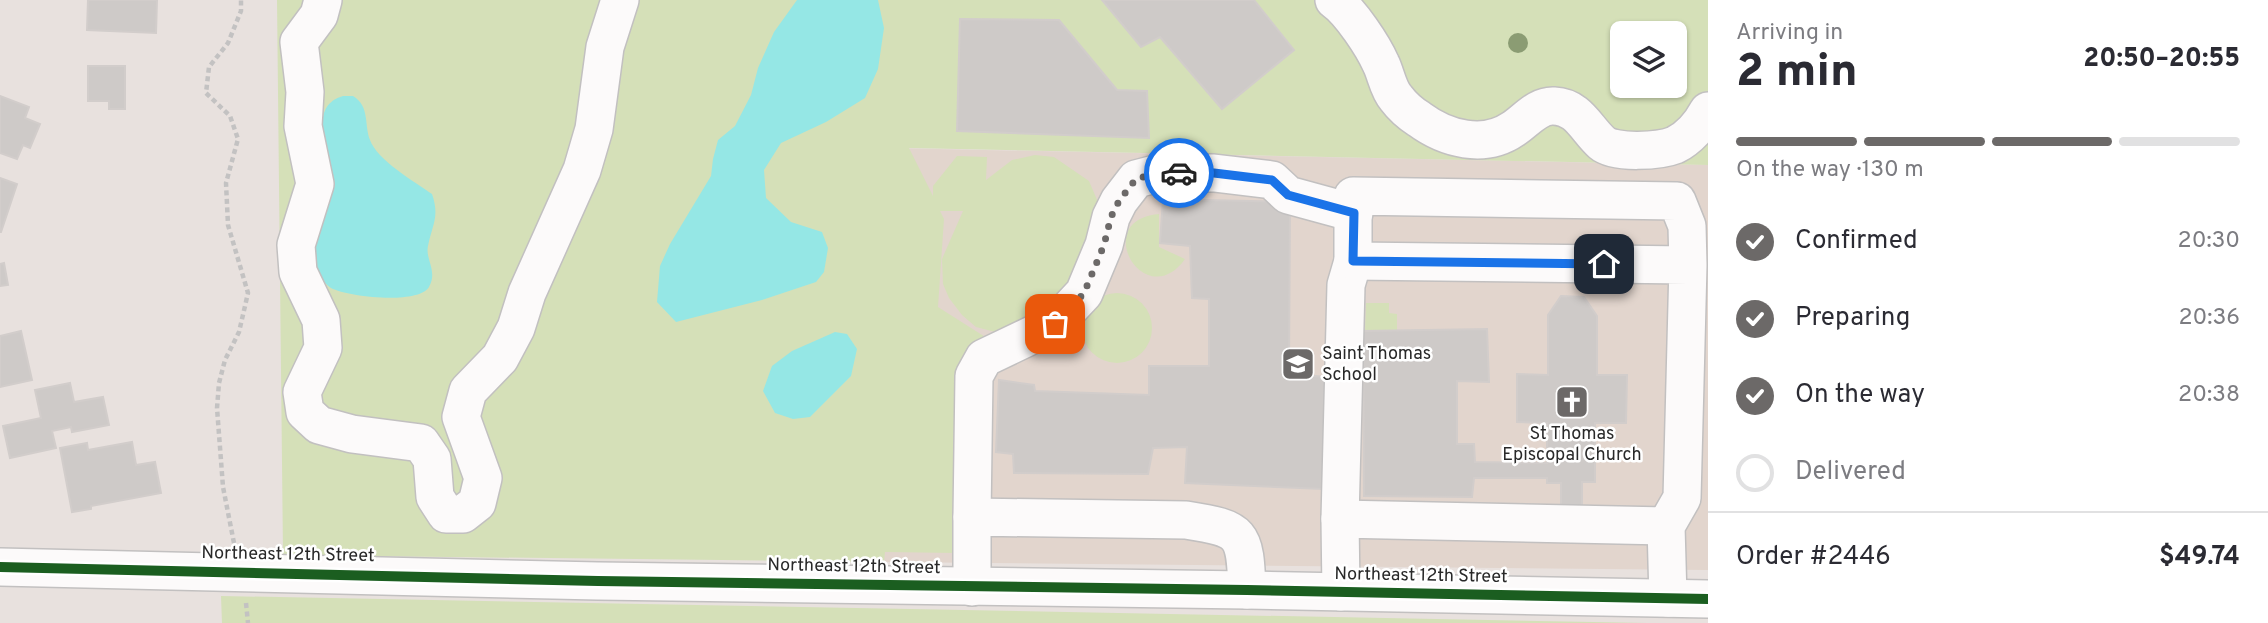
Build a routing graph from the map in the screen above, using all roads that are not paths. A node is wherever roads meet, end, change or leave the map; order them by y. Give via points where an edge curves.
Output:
1 (323, 0) edge
2 (620, 0) edge
3 (1334, 0) edge
4 (1708, 111) edge
5 (1354, 213) junction
6 (1698, 226) edge
7 (1353, 261) junction
8 (1688, 265) junction
9 (972, 517) junction
10 (1340, 519) junction
11 (1667, 526) junction
12 (0, 567) edge
13 (972, 587) junction
14 (1247, 590) junction
15 (1341, 592) junction
16 (1708, 599) edge
17 (1660, 606) edge

1 - 2 street via 319,15 299,42 305,92 303,126 315,184 296,245 299,272 321,320 323,348 302,392 305,412 319,425 352,434 421,443 432,459 435,497 446,514 463,514 477,503 483,478 460,417 468,391 500,358 516,328 582,170 594,129 605,47
3 - 4 street via 1345,7 1380,61 1394,97 1439,133 1468,140 1500,137 1533,113 1550,106 1567,107 1604,145 1646,150 1675,145 1701,125
5 - 6 street via 1353,196 1677,201
5 - 7 street
5 - 9 street via 1288,195 1272,180 1214,173 1158,173 1136,179 1111,217 1084,293 1055,324 984,358 974,376
6 - 8 street
7 - 8 street
7 - 10 street via 1346,285
8 - 11 street via 1682,498
9 - 13 street
9 - 14 street via 1186,520 1219,525 1236,534 1245,551
10 - 11 street
10 - 15 street
11 - 17 street
12 - 13 street, Northeast 12th Street
13 - 14 street, Northeast 12th Street
14 - 15 street, Northeast 12th Street
15 - 17 street, Northeast 12th Street
16 - 17 street, Northeast 12th Street

